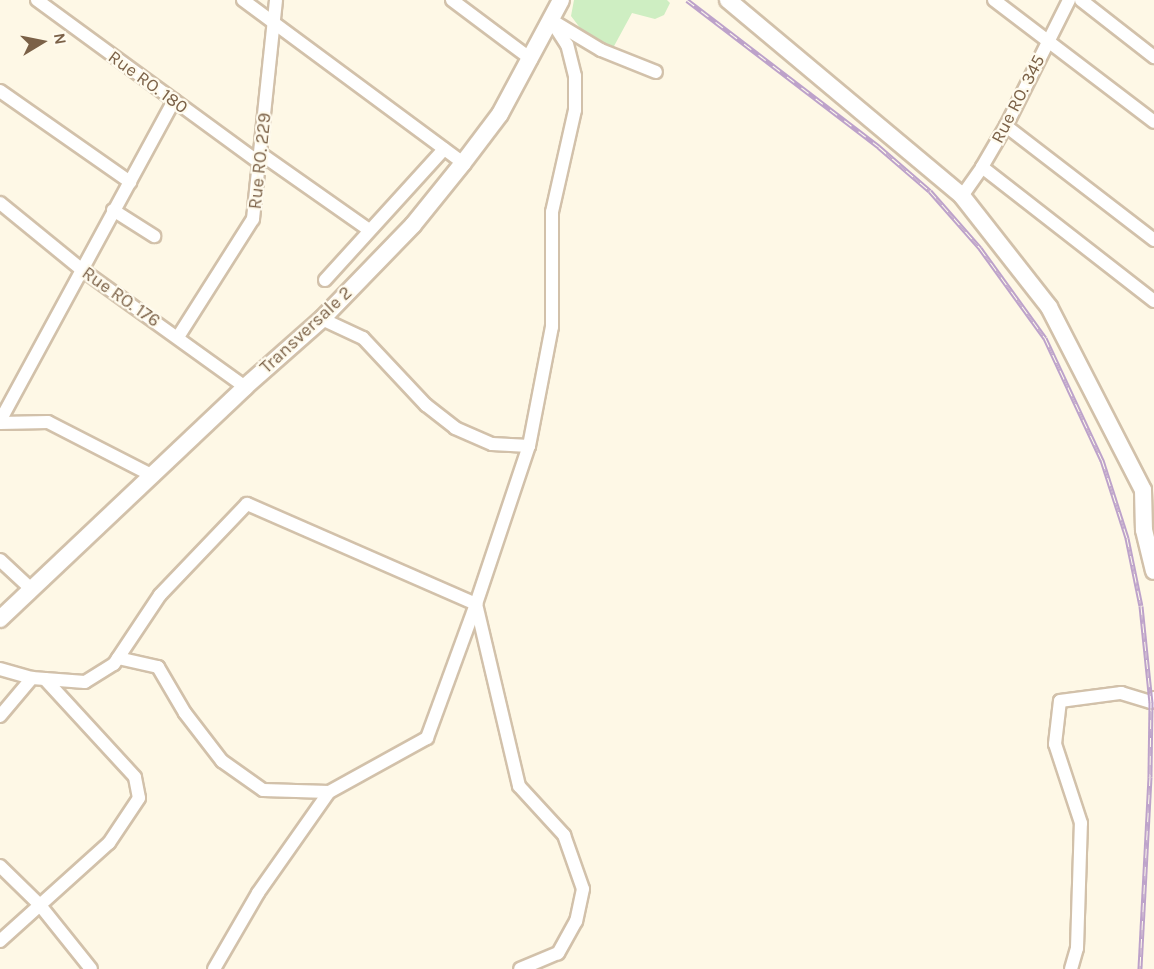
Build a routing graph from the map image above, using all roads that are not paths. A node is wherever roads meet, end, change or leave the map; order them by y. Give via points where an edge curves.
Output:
1 (37, 0) edge
2 (243, 0) edge
3 (276, 0) edge
4 (452, 0) edge
5 (561, 0) edge
6 (728, 0) edge
7 (994, 0) edge
8 (1069, 0) edge
9 (1081, 0) edge
10 (551, 20) junction
11 (274, 24) junction
12 (1047, 41) junction
13 (1154, 57) edge
14 (531, 59) junction
15 (656, 72) dead end
16 (0, 91) edge
17 (174, 100) junction
18 (1154, 122) edge
19 (1006, 126) junction
20 (444, 149) junction
21 (260, 158) junction
22 (464, 163) junction
23 (982, 167) junction
24 (130, 182) junction
25 (962, 195) junction
26 (0, 203) edge
27 (113, 210) junction
28 (369, 230) junction
29 (154, 236) dead end
30 (1154, 240) edge
31 (81, 269) junction
32 (325, 280) dead end
33 (1154, 301) edge
34 (322, 319) junction
35 (178, 337) junction
36 (245, 387) junction
37 (0, 422) edge
38 (529, 446) junction
39 (153, 476) junction
40 (1149, 488) edge
41 (0, 560) edge
42 (1154, 571) edge
43 (30, 588) junction
44 (476, 604) junction
45 (0, 619) edge
46 (118, 658) junction
47 (0, 669) edge
48 (32, 678) junction
49 (45, 679) junction
50 (1154, 698) edge
51 (0, 716) edge
52 (329, 792) junction
53 (0, 867) edge
54 (39, 904) junction
55 (0, 941) edge
56 (91, 969) edge
57 (214, 969) edge
58 (520, 969) edge
59 (1071, 969) edge

1 - 17 street, Rue RO. 180
2 - 11 street
3 - 11 street, Rue RO. 229
4 - 14 street
5 - 10 main road, Transversale 2
6 - 25 main road
7 - 12 street
8 - 12 street, Rue RO. 345
9 - 13 street
10 - 14 main road, Transversale 2
10 - 15 street via 601,50
10 - 38 street via 567,45 575,76 575,110 552,212 552,327
11 - 20 street
11 - 21 street, Rue RO. 229
12 - 18 street
12 - 19 street, Rue RO. 345
14 - 22 main road, Transversale 2 via 500,114
16 - 24 street
17 - 21 street, Rue RO. 180
17 - 24 street
19 - 23 street, Rue RO. 345
19 - 30 street
20 - 22 street
20 - 28 street
21 - 28 street, Rue RO. 180
21 - 35 street, Rue RO. 229 via 254,219
22 - 34 main road, Transversale 2 via 413,225
23 - 25 street, Rue RO. 345
23 - 33 street
24 - 27 street
25 - 40 main road via 1049,307
26 - 31 street, Rue RO. 176
27 - 29 street
27 - 31 street
28 - 32 street
31 - 35 street, Rue RO. 176
31 - 37 street
34 - 36 main road, Transversale 2
34 - 38 street via 363,338 426,405 455,428 492,444
35 - 36 street, Rue RO. 176
36 - 39 main road, Transversale 2
37 - 39 street via 48,422
38 - 44 street
39 - 43 main road, Transversale 2
40 - 42 main road via 1144,531
41 - 43 street
43 - 45 main road, Transversale 2
44 - 46 street via 247,504 160,595
44 - 52 street via 428,738
44 - 58 street via 519,786 564,835 583,889 576,921 558,953
46 - 49 street via 86,682
46 - 52 street via 158,667 185,713 222,761 262,790
47 - 48 street
48 - 49 street
48 - 51 street
49 - 54 street via 135,777 139,798 109,843
50 - 59 street via 1150,702 1121,693 1060,701 1055,744 1081,823 1077,948
52 - 57 street via 258,893
53 - 54 street
54 - 55 street
54 - 56 street

